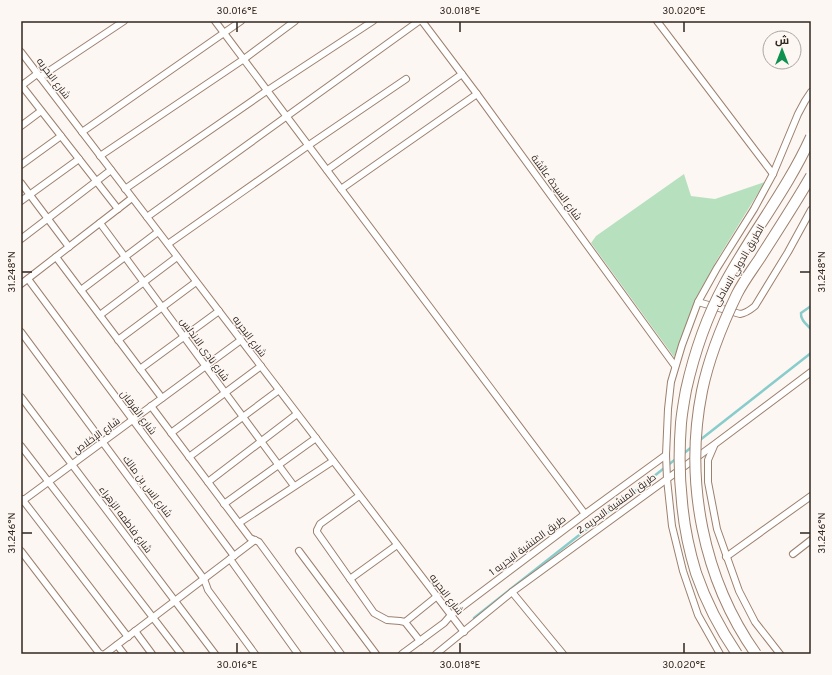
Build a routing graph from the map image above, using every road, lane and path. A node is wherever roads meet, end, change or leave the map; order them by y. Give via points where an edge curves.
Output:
1 (124, 21) edge
2 (215, 21) edge
3 (241, 21) edge
4 (296, 21) edge
5 (373, 21) edge
6 (419, 21) edge
7 (422, 21) edge
8 (657, 21) edge
9 (224, 33) junction
10 (21, 52) edge
11 (244, 59) junction
12 (462, 74) junction
13 (39, 75) junction
14 (406, 79) dead end
15 (21, 86) edge
16 (268, 90) junction
17 (811, 92) edge
18 (477, 94) junction
19 (41, 111) junction
20 (287, 117) junction
21 (21, 126) edge
22 (82, 132) junction
23 (61, 136) junction
24 (811, 137) edge
25 (309, 145) junction
26 (100, 156) junction
27 (79, 159) junction
28 (21, 165) edge
29 (111, 170) junction
30 (328, 170) junction
31 (773, 174) junction
32 (811, 176) edge
33 (97, 182) junction
34 (21, 183) edge
35 (125, 189) junction
36 (341, 189) junction
37 (30, 195) junction
38 (132, 198) junction
39 (21, 201) edge
40 (118, 209) junction
41 (811, 210) edge
42 (147, 217) junction
43 (48, 219) junction
44 (100, 223) junction
45 (158, 232) junction
46 (21, 239) edge
47 (168, 244) junction
48 (69, 247) junction
49 (56, 257) junction
50 (124, 257) junction
51 (177, 257) junction
52 (28, 279) junction
53 (143, 282) junction
54 (196, 282) junction
55 (21, 284) edge
56 (81, 290) junction
57 (698, 302) junction
58 (162, 308) junction
59 (219, 311) junction
60 (100, 315) junction
61 (21, 332) edge
62 (184, 337) junction
63 (118, 340) junction
64 (241, 340) junction
65 (205, 366) junction
66 (261, 366) junction
67 (675, 366) junction
68 (140, 369) junction
69 (811, 372) edge
70 (279, 390) junction
71 (225, 393) junction
72 (21, 397) edge
73 (162, 398) junction
74 (151, 406) junction
75 (297, 414) junction
76 (242, 417) junction
77 (133, 420) junction
78 (171, 433) junction
79 (316, 438) junction
80 (103, 442) junction
81 (261, 442) junction
82 (715, 444) junction
83 (21, 446) edge
84 (666, 456) junction
85 (189, 457) junction
86 (333, 461) junction
87 (72, 465) junction
88 (278, 465) junction
89 (666, 479) junction
90 (49, 482) junction
91 (208, 482) junction
92 (294, 486) junction
93 (359, 496) junction
94 (811, 496) edge
95 (22, 500) edge
96 (224, 504) junction
97 (585, 514) junction
98 (239, 523) junction
99 (255, 540) junction
100 (811, 540) edge
101 (397, 545) junction
102 (21, 551) edge
103 (299, 551) dead end
104 (793, 554) dead end
105 (726, 557) junction
106 (232, 558) junction
107 (204, 579) junction
108 (350, 579) junction
109 (512, 592) junction
110 (436, 596) junction
111 (175, 601) junction
112 (451, 615) junction
113 (153, 618) junction
114 (405, 622) junction
115 (135, 631) junction
116 (464, 632) junction
117 (128, 637) junction
118 (420, 641) junction
119 (117, 645) junction
120 (101, 654) edge
121 (106, 654) edge
122 (124, 654) edge
123 (152, 654) edge
124 (181, 654) edge
125 (215, 654) edge
126 (255, 654) edge
127 (298, 654) edge
128 (341, 654) edge
129 (376, 654) edge
130 (402, 654) edge
131 (436, 654) edge
132 (563, 654) edge
133 (720, 654) edge
134 (737, 654) edge
135 (756, 654) edge
136 (780, 654) edge

1 - 13 street
2 - 9 street
3 - 9 street
4 - 11 street
5 - 16 street
6 - 20 street
7 - 12 street, شارع السيدة عائشة
8 - 31 street
9 - 11 street
9 - 22 street
10 - 13 street, شارع البحريه
11 - 16 street
11 - 26 street
12 - 18 street, شارع السيدة عائشة
12 - 30 street
13 - 15 street
13 - 22 street, شارع البحريه
14 - 25 street
15 - 19 street
16 - 20 street
16 - 35 street
17 - 31 street via 798,114
18 - 36 street
18 - 67 street, شارع السيدة عائشة
19 - 21 street
19 - 23 street
20 - 25 street
20 - 42 street
22 - 26 street, شارع البحريه
23 - 27 street
23 - 28 street
24 - 134 main road, الطريق الدولي الساحلى, bridge via 784,189 741,255 711,311 694,357 682,410 680,480 691,555 710,607
25 - 30 street
25 - 47 street
26 - 29 street, شارع البحريه
27 - 33 street
27 - 37 street
29 - 33 street
29 - 35 street, شارع البحريه
30 - 36 street
31 - 57 street
32 - 135 main road, الطريق الدولي الساحلى, bridge via 738,292 709,362 699,411 696,475 702,528 725,600
33 - 40 street
33 - 43 street
34 - 37 street
35 - 38 street, شارع البحريه
36 - 97 street
37 - 39 street
37 - 43 street
38 - 40 street
38 - 42 street, شارع البحريه
40 - 44 street
41 - 57 street via 788,252 750,310 740,314
42 - 45 street, شارع البحريه
43 - 46 street
43 - 48 street
44 - 48 street
44 - 50 street, شارع نادى الاندلس
45 - 47 street, شارع البحريه
45 - 50 street
47 - 51 street, شارع البحريه
48 - 49 street
49 - 52 street
49 - 56 street
50 - 53 street, شارع نادى الاندلس
50 - 56 street
51 - 53 street
51 - 54 street, شارع البحريه
52 - 55 street
52 - 77 street, شارع الفرقان
53 - 58 street, شارع نادى الاندلس
53 - 60 street
54 - 58 street
54 - 59 street, شارع البحريه
56 - 60 street
57 - 67 street
58 - 62 street, شارع نادى الاندلس
58 - 63 street
59 - 62 street
59 - 64 street, شارع البحريه
60 - 63 street
61 - 80 street, شارع انس بن مالك
62 - 65 street, شارع نادى الاندلس
62 - 68 street
63 - 68 street
64 - 65 street, شارع الإخلاص
64 - 66 street, شارع البحريه
65 - 71 street, شارع نادى الاندلس
65 - 73 street, شارع الإخلاص
66 - 70 street, شارع البحريه
66 - 71 street
67 - 84 street via 668,409
68 - 73 street
69 - 82 street, طريق المنشية البحريه 2
70 - 75 street, شارع البحريه
70 - 76 street
71 - 76 street, شارع نادى الاندلس
71 - 78 street
72 - 87 street, شارع فاطمه الزهراء
73 - 74 street, شارع الإخلاص
74 - 77 street, شارع الإخلاص
74 - 78 street
75 - 79 street, شارع البحريه
75 - 81 street
76 - 81 street, شارع نادى الاندلس
76 - 85 street
77 - 80 street, شارع الإخلاص
77 - 106 street, شارع الفرقان
78 - 85 street
79 - 86 street, شارع البحريه
79 - 88 street
80 - 87 street, شارع الإخلاص
80 - 107 street, شارع انس بن مالك
81 - 88 street, شارع نادى الاندلس
81 - 91 street
82 - 89 street, طريق المنشية البحريه 2
82 - 105 street via 708,460 708,482 717,529
83 - 90 street
84 - 89 street
84 - 97 street, طريق المنشية البحريه 1
85 - 91 street
86 - 92 street
86 - 93 street, شارع البحريه
87 - 90 street, شارع الإخلاص
87 - 111 street, شارع فاطمه الزهراء
88 - 92 street, شارع نادى الاندلس
88 - 96 street
89 - 109 street, طريق المنشية البحريه 2
89 - 133 street via 672,526 683,571 698,615
90 - 95 street, شارع الإخلاص
90 - 113 street
91 - 96 street
92 - 98 street
93 - 101 street, شارع البحريه
93 - 108 street via 320,524 317,530
94 - 105 street
95 - 117 street
96 - 98 street
97 - 112 street, طريق المنشية البحريه 1
98 - 99 street via 250,538
99 - 106 street
99 - 128 street
100 - 104 street
101 - 108 street
101 - 110 street, شارع البحريه
102 - 120 street
103 - 129 street
105 - 136 street via 754,622
106 - 107 street
106 - 127 street, شارع الفرقان
107 - 111 street
107 - 126 street, شارع انس بن مالك via 208,590
108 - 114 street via 376,614 387,620
109 - 116 street, طريق المنشية البحريه 2
109 - 132 street
110 - 112 street, شارع البحريه
110 - 114 street
111 - 113 street
111 - 125 street, شارع فاطمه الزهراء
112 - 116 street, شارع البحريه
112 - 118 street, طريق المنشية البحريه 1
113 - 115 street
113 - 124 street
114 - 118 street
115 - 117 street
115 - 123 street
116 - 131 street, طريق المنشية البحريه 2
117 - 119 street
118 - 130 street, طريق المنشية البحريه 1
119 - 121 street
119 - 122 street

